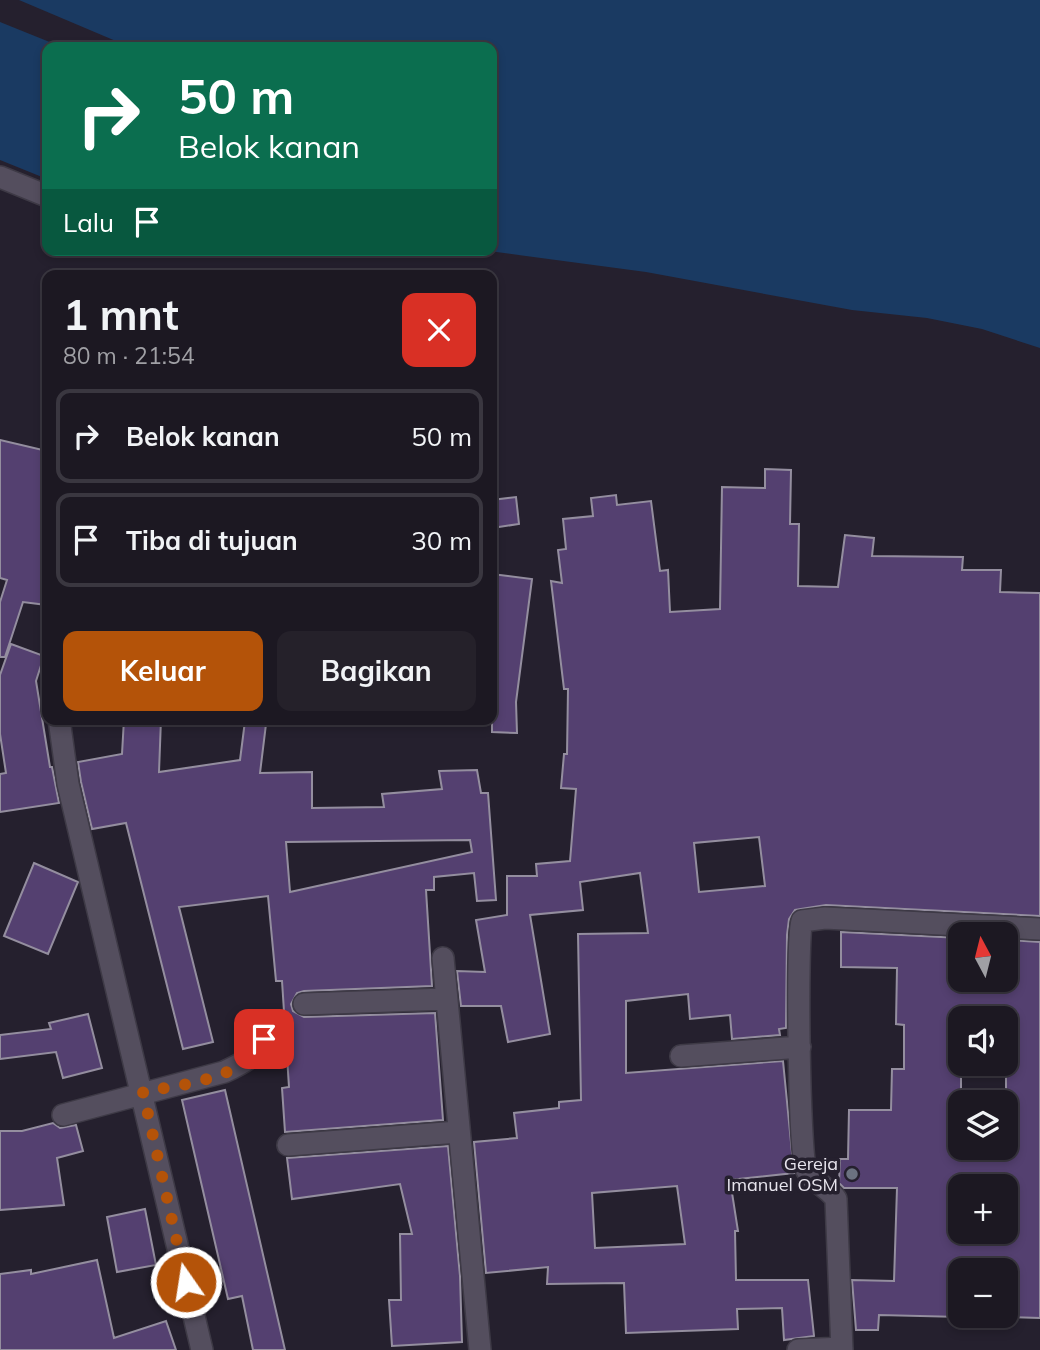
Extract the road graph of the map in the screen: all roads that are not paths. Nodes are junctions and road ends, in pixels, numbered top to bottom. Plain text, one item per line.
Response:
1 (0, 177) edge
2 (42, 194) edge
3 (60, 725) edge
4 (1040, 929) edge
5 (443, 958) dead end
6 (446, 999) junction
7 (304, 1004) dead end
8 (264, 1039) dead end
9 (800, 1047) junction
10 (681, 1056) dead end
11 (143, 1092) junction
12 (62, 1115) dead end
13 (458, 1132) junction
14 (288, 1145) dead end
15 (842, 1349) edge
16 (202, 1350) edge
17 (480, 1350) edge
18 (798, 1350) edge

1 - 2 street
3 - 11 street
4 - 9 street
5 - 6 street
6 - 7 street
6 - 13 street
8 - 11 street
9 - 10 street
9 - 15 street
11 - 12 street
11 - 16 street
13 - 14 street
13 - 17 street
15 - 18 street

